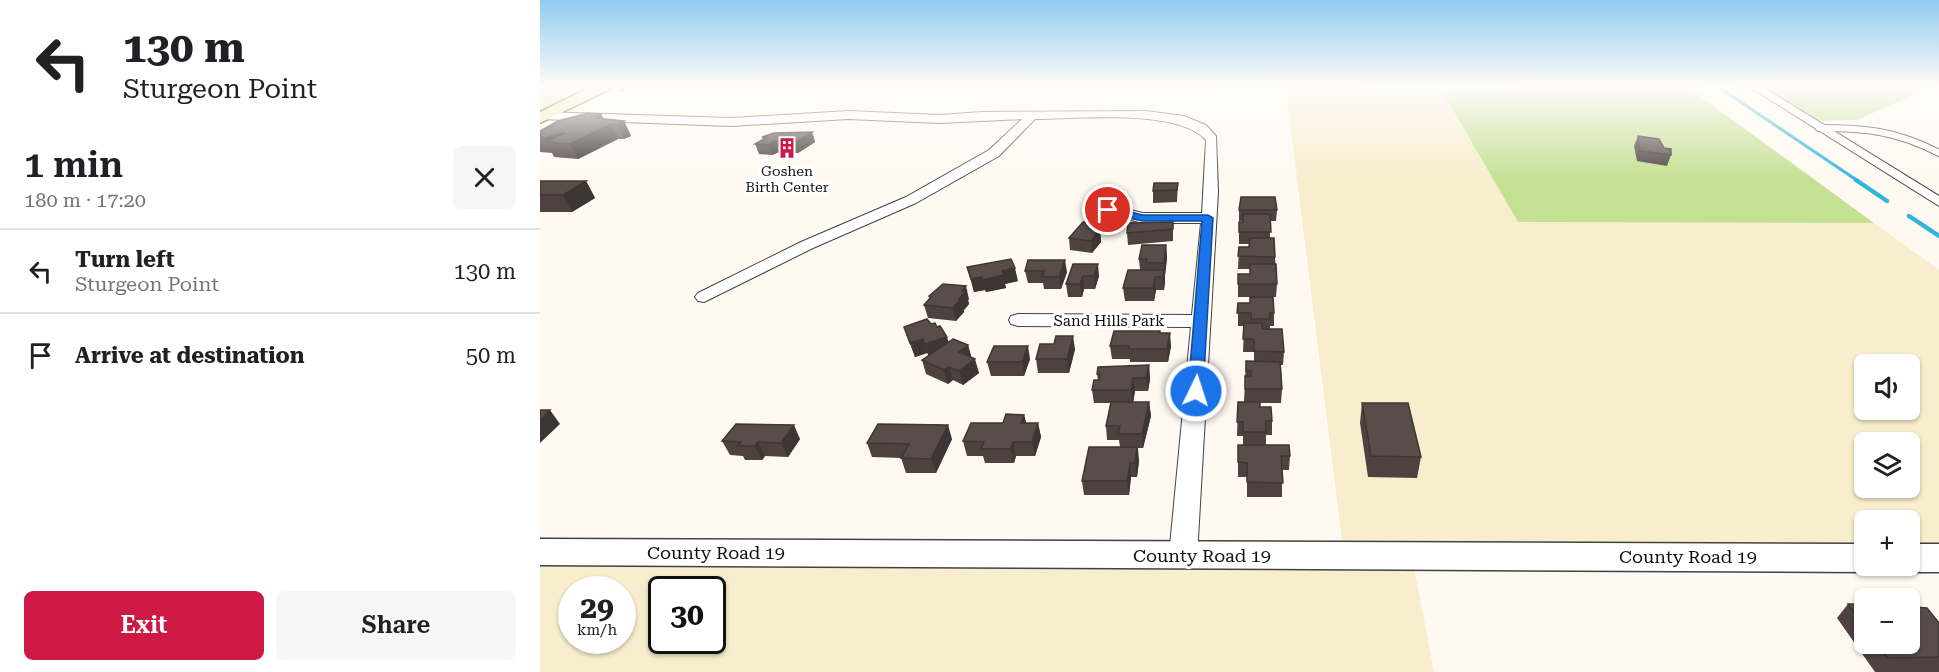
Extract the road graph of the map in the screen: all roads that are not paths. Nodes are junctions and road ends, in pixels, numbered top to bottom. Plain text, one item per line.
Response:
1 (556, 117) edge
2 (799, 117) edge
3 (896, 117) edge
4 (979, 117) edge
5 (1032, 117) edge
6 (1162, 117) edge
7 (1803, 117) edge
8 (1820, 128) junction
9 (1939, 153) edge
10 (1939, 202) edge
11 (1108, 210) dead end
12 (1208, 218) junction
13 (704, 297) dead end
14 (1018, 320) dead end
15 (1201, 321) junction
16 (540, 552) edge
17 (1183, 555) junction
18 (1854, 558) edge
19 (1920, 558) edge
20 (1939, 558) edge

1 - 2 street
3 - 4 street
5 - 13 street
6 - 12 street
7 - 8 street
8 - 9 lane
8 - 10 street
11 - 12 street
12 - 15 street
14 - 15 street, Sand Hills Park
15 - 17 street
16 - 17 street, County Road 19
17 - 18 street, County Road 19
19 - 20 street

